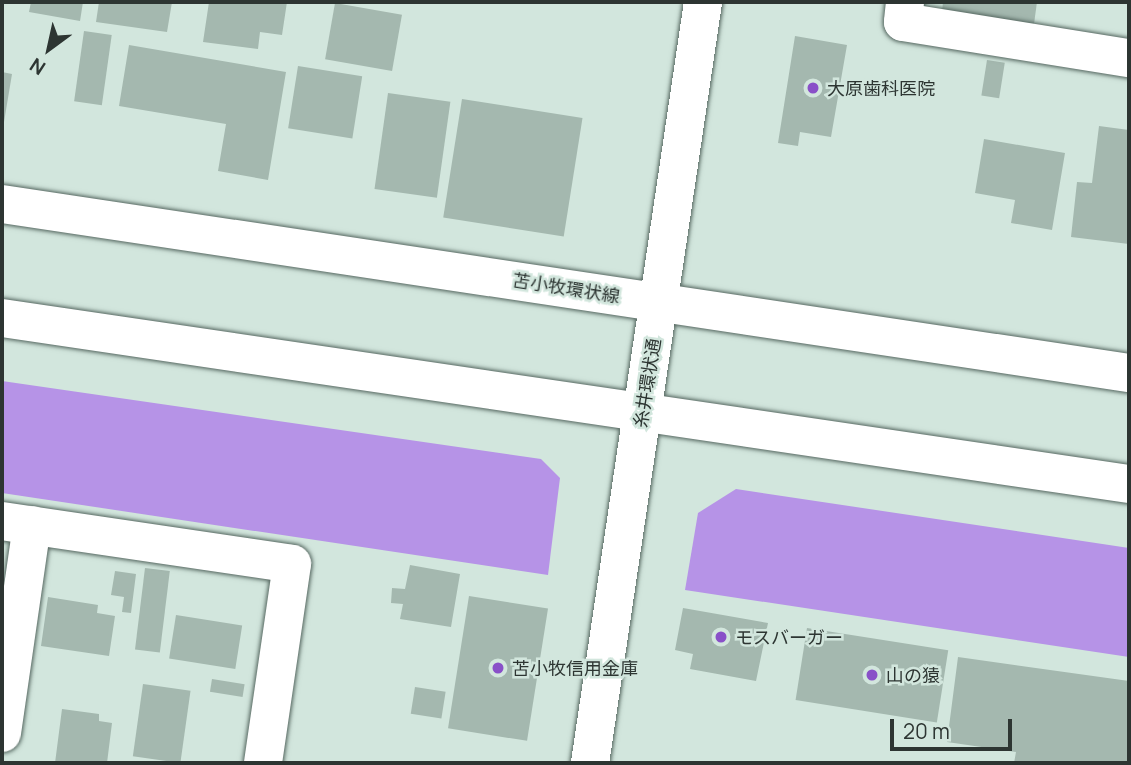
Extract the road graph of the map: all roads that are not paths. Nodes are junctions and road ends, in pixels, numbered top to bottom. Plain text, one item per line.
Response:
1 (703, 2) edge
2 (905, 2) edge
3 (1129, 58) edge
4 (2, 204) edge
5 (659, 302) junction
6 (2, 318) edge
7 (1129, 373) edge
8 (643, 412) junction
9 (1129, 484) edge
10 (17, 523) edge
11 (2, 733) edge
12 (263, 763) edge
13 (590, 763) edge

1 - 5 main road, 糸井環状通
2 - 3 main road
4 - 5 main road, 苫小牧環状線
5 - 7 main road, 苫小牧環状線
5 - 8 main road, 糸井環状通
6 - 8 main road
8 - 9 main road
8 - 13 main road, 糸井環状通
10 - 11 main road
10 - 12 main road

